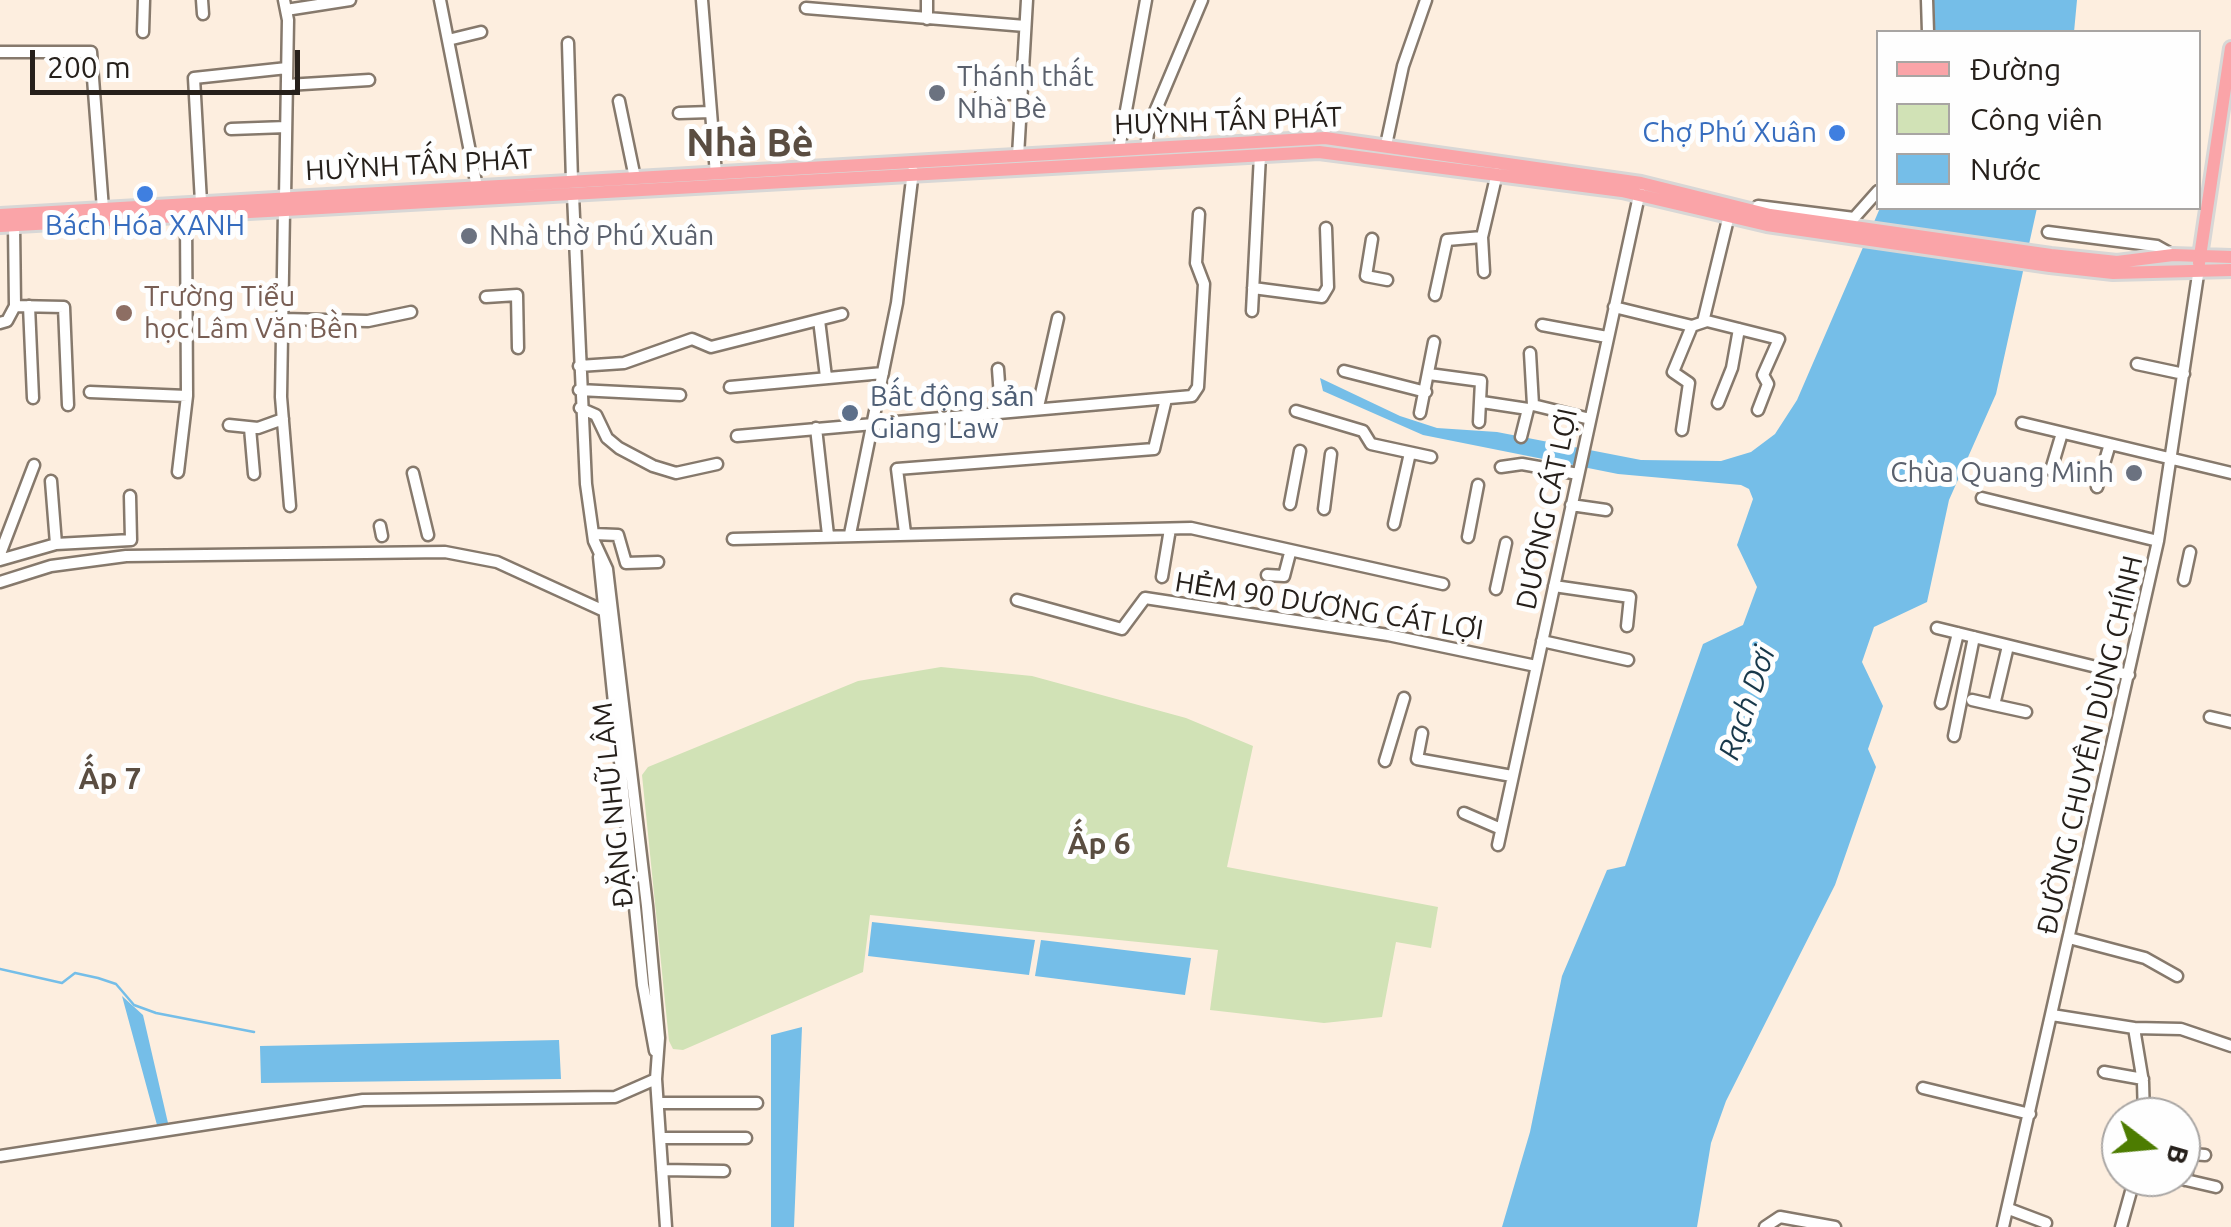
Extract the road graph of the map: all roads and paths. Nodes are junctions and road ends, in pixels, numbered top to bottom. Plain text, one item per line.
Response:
1 (144, 0) edge
2 (202, 0) edge
3 (350, 0) edge
4 (440, 0) edge
5 (702, 0) edge
6 (926, 0) edge
7 (1027, 0) edge
8 (1146, 0) edge
9 (1202, 0) edge
10 (1426, 0) edge
11 (1926, 0) edge
12 (285, 5) edge
13 (806, 8) dead end
14 (203, 14) dead end
15 (927, 19) junction
16 (1025, 26) junction
17 (1928, 30) edge
18 (143, 32) dead end
19 (481, 32) dead end
20 (448, 40) junction
21 (568, 43) dead end
22 (2231, 48) edge
23 (0, 52) edge
24 (287, 68) junction
25 (369, 80) dead end
26 (287, 85) junction
27 (981, 94) dead end
28 (1022, 94) junction
29 (619, 100) dead end
30 (711, 112) junction
31 (680, 113) dead end
32 (286, 127) junction
33 (231, 129) dead end
34 (1146, 148) junction
35 (1119, 149) junction
36 (1385, 152) junction
37 (1260, 155) junction
38 (1018, 156) junction
39 (913, 168) junction
40 (716, 174) junction
41 (1497, 174) junction
42 (634, 178) junction
43 (477, 187) junction
44 (573, 188) junction
45 (1640, 189) junction
46 (1876, 192) edge
47 (200, 202) junction
48 (285, 204) junction
49 (103, 209) junction
50 (1731, 211) junction
51 (129, 213) junction
52 (1198, 214) dead end
53 (0, 215) edge
54 (186, 216) junction
55 (7, 226) edge
56 (1326, 228) dead end
57 (2048, 232) dead end
58 (1482, 237) junction
59 (1372, 239) dead end
60 (2173, 255) junction
61 (2231, 258) edge
62 (2050, 260) junction
63 (2200, 262) junction
64 (2231, 270) edge
65 (1484, 272) dead end
66 (1387, 280) dead end
67 (1252, 288) junction
68 (1434, 295) dead end
69 (486, 297) dead end
70 (15, 306) junction
71 (29, 306) junction
72 (1614, 306) junction
73 (1252, 311) dead end
74 (411, 312) dead end
75 (842, 314) dead end
76 (1058, 318) dead end
77 (282, 319) junction
78 (818, 320) junction
79 (0, 323) edge
80 (1698, 324) junction
81 (1542, 325) dead end
82 (1739, 329) junction
83 (1607, 338) junction
84 (1434, 342) dead end
85 (518, 348) dead end
86 (1530, 353) dead end
87 (2137, 364) dead end
88 (579, 366) junction
89 (998, 368) dead end
90 (1344, 372) dead end
91 (883, 373) junction
92 (1429, 374) junction
93 (2184, 374) junction
94 (826, 377) junction
95 (730, 387) dead end
96 (580, 390) junction
97 (90, 392) dead end
98 (1426, 392) junction
99 (680, 395) dead end
100 (187, 396) junction
101 (33, 398) dead end
102 (1166, 399) junction
103 (1482, 402) junction
104 (1718, 403) dead end
105 (68, 404) dead end
106 (1038, 407) junction
107 (580, 408) junction
108 (1758, 410) dead end
109 (1001, 411) junction
110 (1296, 411) dead end
111 (1420, 413) dead end
112 (283, 419) junction
113 (1590, 419) junction
114 (1479, 422) dead end
115 (872, 423) junction
116 (2022, 423) dead end
117 (229, 425) dead end
118 (250, 428) junction
119 (816, 428) junction
120 (1682, 430) dead end
121 (2062, 433) junction
122 (737, 436) dead end
123 (1521, 437) dead end
124 (2110, 444) junction
125 (1300, 450) dead end
126 (1410, 452) junction
127 (1332, 454) dead end
128 (1432, 457) dead end
129 (2174, 460) junction
130 (34, 464) dead end
131 (716, 464) dead end
132 (1502, 467) dead end
133 (2051, 470) dead end
134 (178, 472) dead end
135 (1579, 472) junction
136 (2231, 473) edge
137 (254, 474) dead end
138 (413, 474) dead end
139 (50, 481) dead end
140 (1478, 485) dead end
141 (2098, 486) dead end
142 (130, 496) dead end
143 (1982, 498) dead end
144 (1290, 504) dead end
145 (1572, 504) junction
146 (290, 506) dead end
147 (1324, 509) dead end
148 (1606, 510) dead end
149 (1394, 524) dead end
150 (1170, 529) junction
151 (427, 530) dead end
152 (905, 533) junction
153 (593, 534) junction
154 (850, 534) junction
155 (828, 535) junction
156 (1468, 537) dead end
157 (732, 539) dead end
158 (2158, 542) junction
159 (56, 544) junction
160 (1506, 544) dead end
161 (2190, 552) dead end
162 (1290, 553) junction
163 (600, 556) junction
164 (0, 557) edge
165 (658, 562) dead end
166 (1267, 574) dead end
167 (1162, 577) dead end
168 (2184, 580) dead end
169 (0, 582) edge
170 (1442, 584) dead end
171 (1554, 586) junction
172 (1496, 590) dead end
173 (1016, 600) dead end
174 (602, 610) junction
175 (1627, 626) dead end
176 (1937, 628) dead end
177 (1958, 633) junction
178 (1974, 637) junction
179 (1542, 641) junction
180 (2008, 646) junction
181 (1628, 660) dead end
182 (1536, 666) junction
183 (2129, 675) junction
184 (1404, 698) dead end
185 (1972, 700) dead end
186 (1941, 703) dead end
187 (1994, 705) junction
188 (2026, 712) dead end
189 (2210, 717) dead end
190 (2231, 722) edge
191 (1422, 733) dead end
192 (1954, 736) dead end
193 (1385, 761) dead end
194 (1512, 776) junction
195 (1464, 813) dead end
196 (1501, 829) junction
197 (1498, 845) dead end
198 (2069, 938) junction
199 (2177, 976) dead end
200 (2052, 1015) junction
201 (2134, 1028) junction
202 (2231, 1046) edge
203 (655, 1052) junction
204 (2104, 1072) dead end
205 (656, 1078) junction
206 (2143, 1079) junction
207 (1924, 1088) dead end
208 (2143, 1097) edge
209 (658, 1102) junction
210 (757, 1103) dead end
211 (2030, 1114) junction
212 (660, 1138) junction
213 (746, 1138) dead end
214 (2201, 1154) edge
215 (2205, 1154) dead end
216 (0, 1156) edge
217 (662, 1170) junction
218 (724, 1171) dead end
219 (2201, 1183) edge
220 (2216, 1187) dead end
221 (2129, 1197) edge
222 (2009, 1208) junction
223 (2046, 1222) dead end
224 (666, 1227) edge
225 (1765, 1227) edge
226 (1835, 1227) edge
227 (2003, 1227) edge
228 (2121, 1227) edge

1 - 18 street
2 - 14 street
3 - 12 street
4 - 20 street
5 - 30 street
6 - 15 street
7 - 16 street
8 - 35 street
9 - 34 street
10 - 36 street
11 - 17 street
12 - 24 street
13 - 15 street
15 - 16 street
16 - 28 street
19 - 20 street
20 - 43 street
21 - 44 street, ĐẶNG NHỮ LÂM
22 - 63 main road
23 - 49 street
24 - 26 street
24 - 47 street
25 - 26 street
26 - 32 street
27 - 28 street
28 - 38 street
29 - 42 street
30 - 31 street
30 - 40 street
32 - 33 street
32 - 48 street
34 - 35 main road, HUỲNH TẤN PHÁT
34 - 36 main road, HUỲNH TẤN PHÁT
35 - 38 main road, HUỲNH TẤN PHÁT
36 - 37 main road, HUỲNH TẤN PHÁT
36 - 41 main road, HUỲNH TẤN PHÁT
36 - 45 main road, HUỲNH TẤN PHÁT
37 - 39 main road, HUỲNH TẤN PHÁT
37 - 67 street
38 - 39 main road, HUỲNH TẤN PHÁT
39 - 40 main road, HUỲNH TẤN PHÁT
39 - 44 main road, HUỲNH TẤN PHÁT
39 - 91 street
40 - 42 main road, HUỲNH TẤN PHÁT
41 - 45 main road, HUỲNH TẤN PHÁT
41 - 58 street
42 - 44 main road, HUỲNH TẤN PHÁT
43 - 44 main road, HUỲNH TẤN PHÁT
43 - 48 main road, HUỲNH TẤN PHÁT
44 - 48 main road, HUỲNH TẤN PHÁT
44 - 88 street, ĐẶNG NHỮ LÂM
45 - 50 main road, HUỲNH TẤN PHÁT
45 - 72 street, DƯƠNG CÁT LỢI
46 - 50 street
47 - 48 main road, HUỲNH TẤN PHÁT
47 - 51 main road, HUỲNH TẤN PHÁT
48 - 54 main road, HUỲNH TẤN PHÁT
48 - 77 street
49 - 51 main road, HUỲNH TẤN PHÁT
49 - 53 main road, HUỲNH TẤN PHÁT
50 - 62 main road, HUỲNH TẤN PHÁT
50 - 80 street
51 - 54 main road, HUỲNH TẤN PHÁT
51 - 55 main road, HUỲNH TẤN PHÁT
52 - 102 street
54 - 100 street
55 - 70 street
56 - 67 street
57 - 60 street
58 - 65 street
58 - 68 street
59 - 66 street
60 - 62 main road
60 - 63 main road
61 - 63 main road
62 - 63 main road
63 - 64 main road
63 - 93 street, ĐƯỜNG CHUYÊN DÙNG CHÍNH
67 - 73 street
69 - 85 street
70 - 71 street
70 - 79 street
71 - 101 street
71 - 105 street
72 - 80 street
72 - 83 street, DƯƠNG CÁT LỢI
74 - 77 street
75 - 78 street
76 - 106 street
77 - 112 street
78 - 88 street
78 - 94 street
80 - 82 street
80 - 120 street
81 - 83 street
82 - 104 street
82 - 108 street
83 - 113 street, DƯƠNG CÁT LỢI
84 - 92 street
86 - 113 street
87 - 93 street
88 - 96 street, ĐẶNG NHỮ LÂM
89 - 109 street
90 - 98 street
91 - 94 street
91 - 115 street
92 - 98 street
92 - 103 street
93 - 129 street, ĐƯỜNG CHUYÊN DÙNG CHÍNH
94 - 95 street
96 - 99 street
96 - 107 street, ĐẶNG NHỮ LÂM
97 - 100 street
98 - 111 street
100 - 134 street
102 - 106 street
102 - 152 street
103 - 114 street
103 - 123 street
106 - 109 street
107 - 131 street
107 - 153 street, ĐẶNG NHỮ LÂM
109 - 115 street
110 - 126 street
112 - 118 street
112 - 146 street
113 - 135 street, DƯƠNG CÁT LỢI
115 - 119 street
115 - 154 street
116 - 121 street
117 - 118 street
118 - 137 street
119 - 122 street
119 - 155 street
121 - 124 street
121 - 133 street
124 - 129 street
124 - 141 street
125 - 144 street
126 - 128 street
126 - 149 street
127 - 147 street
129 - 136 street
129 - 158 street, ĐƯỜNG CHUYÊN DÙNG CHÍNH
130 - 164 street
132 - 135 street
135 - 145 street, DƯƠNG CÁT LỢI
138 - 151 street
139 - 159 street
140 - 156 street
142 - 159 street
143 - 158 street
145 - 148 street
145 - 171 street, DƯƠNG CÁT LỢI
150 - 152 street
150 - 162 street
150 - 167 street
152 - 154 street
153 - 163 street, ĐẶNG NHỮ LÂM
153 - 165 street
154 - 155 street
155 - 157 street
158 - 183 street, ĐƯỜNG CHUYÊN DÙNG CHÍNH
159 - 164 street
160 - 172 street
161 - 168 street
162 - 166 street
162 - 170 street
163 - 174 street, ĐẶNG NHỮ LÂM
163 - 203 street, ĐẶNG NHỮ LÂM
169 - 174 street
171 - 175 street
171 - 179 street, DƯƠNG CÁT LỢI
173 - 182 street, HẺM 90 DƯƠNG CÁT LỢI
174 - 203 street, ĐẶNG NHỮ LÂM
176 - 177 street
177 - 178 street
177 - 186 street
178 - 180 street
178 - 192 street
179 - 181 street
179 - 182 street, DƯƠNG CÁT LỢI
180 - 183 street
180 - 187 street
182 - 194 street, DƯƠNG CÁT LỢI
183 - 198 street, ĐƯỜNG CHUYÊN DÙNG CHÍNH
184 - 193 street
185 - 187 street
187 - 188 street
189 - 190 street
191 - 194 street
194 - 196 street, DƯƠNG CÁT LỢI
195 - 196 street
196 - 197 street, DƯƠNG CÁT LỢI
198 - 199 street
198 - 200 street, ĐƯỜNG CHUYÊN DÙNG CHÍNH
200 - 201 street
200 - 211 street, ĐƯỜNG CHUYÊN DÙNG CHÍNH
201 - 202 street
201 - 206 street
203 - 205 street, ĐẶNG NHỮ LÂM
204 - 206 street
205 - 209 street, ĐẶNG NHỮ LÂM
205 - 216 street
206 - 208 street
207 - 211 street
209 - 210 street
209 - 212 street, ĐẶNG NHỮ LÂM
211 - 222 street, ĐƯỜNG CHUYÊN DÙNG CHÍNH
212 - 213 street
212 - 217 street, ĐẶNG NHỮ LÂM
214 - 215 street
217 - 218 street
217 - 224 street, ĐẶNG NHỮ LÂM
219 - 220 street
221 - 228 street
222 - 223 street
222 - 227 street, ĐƯỜNG CHUYÊN DÙNG CHÍNH
225 - 226 street

